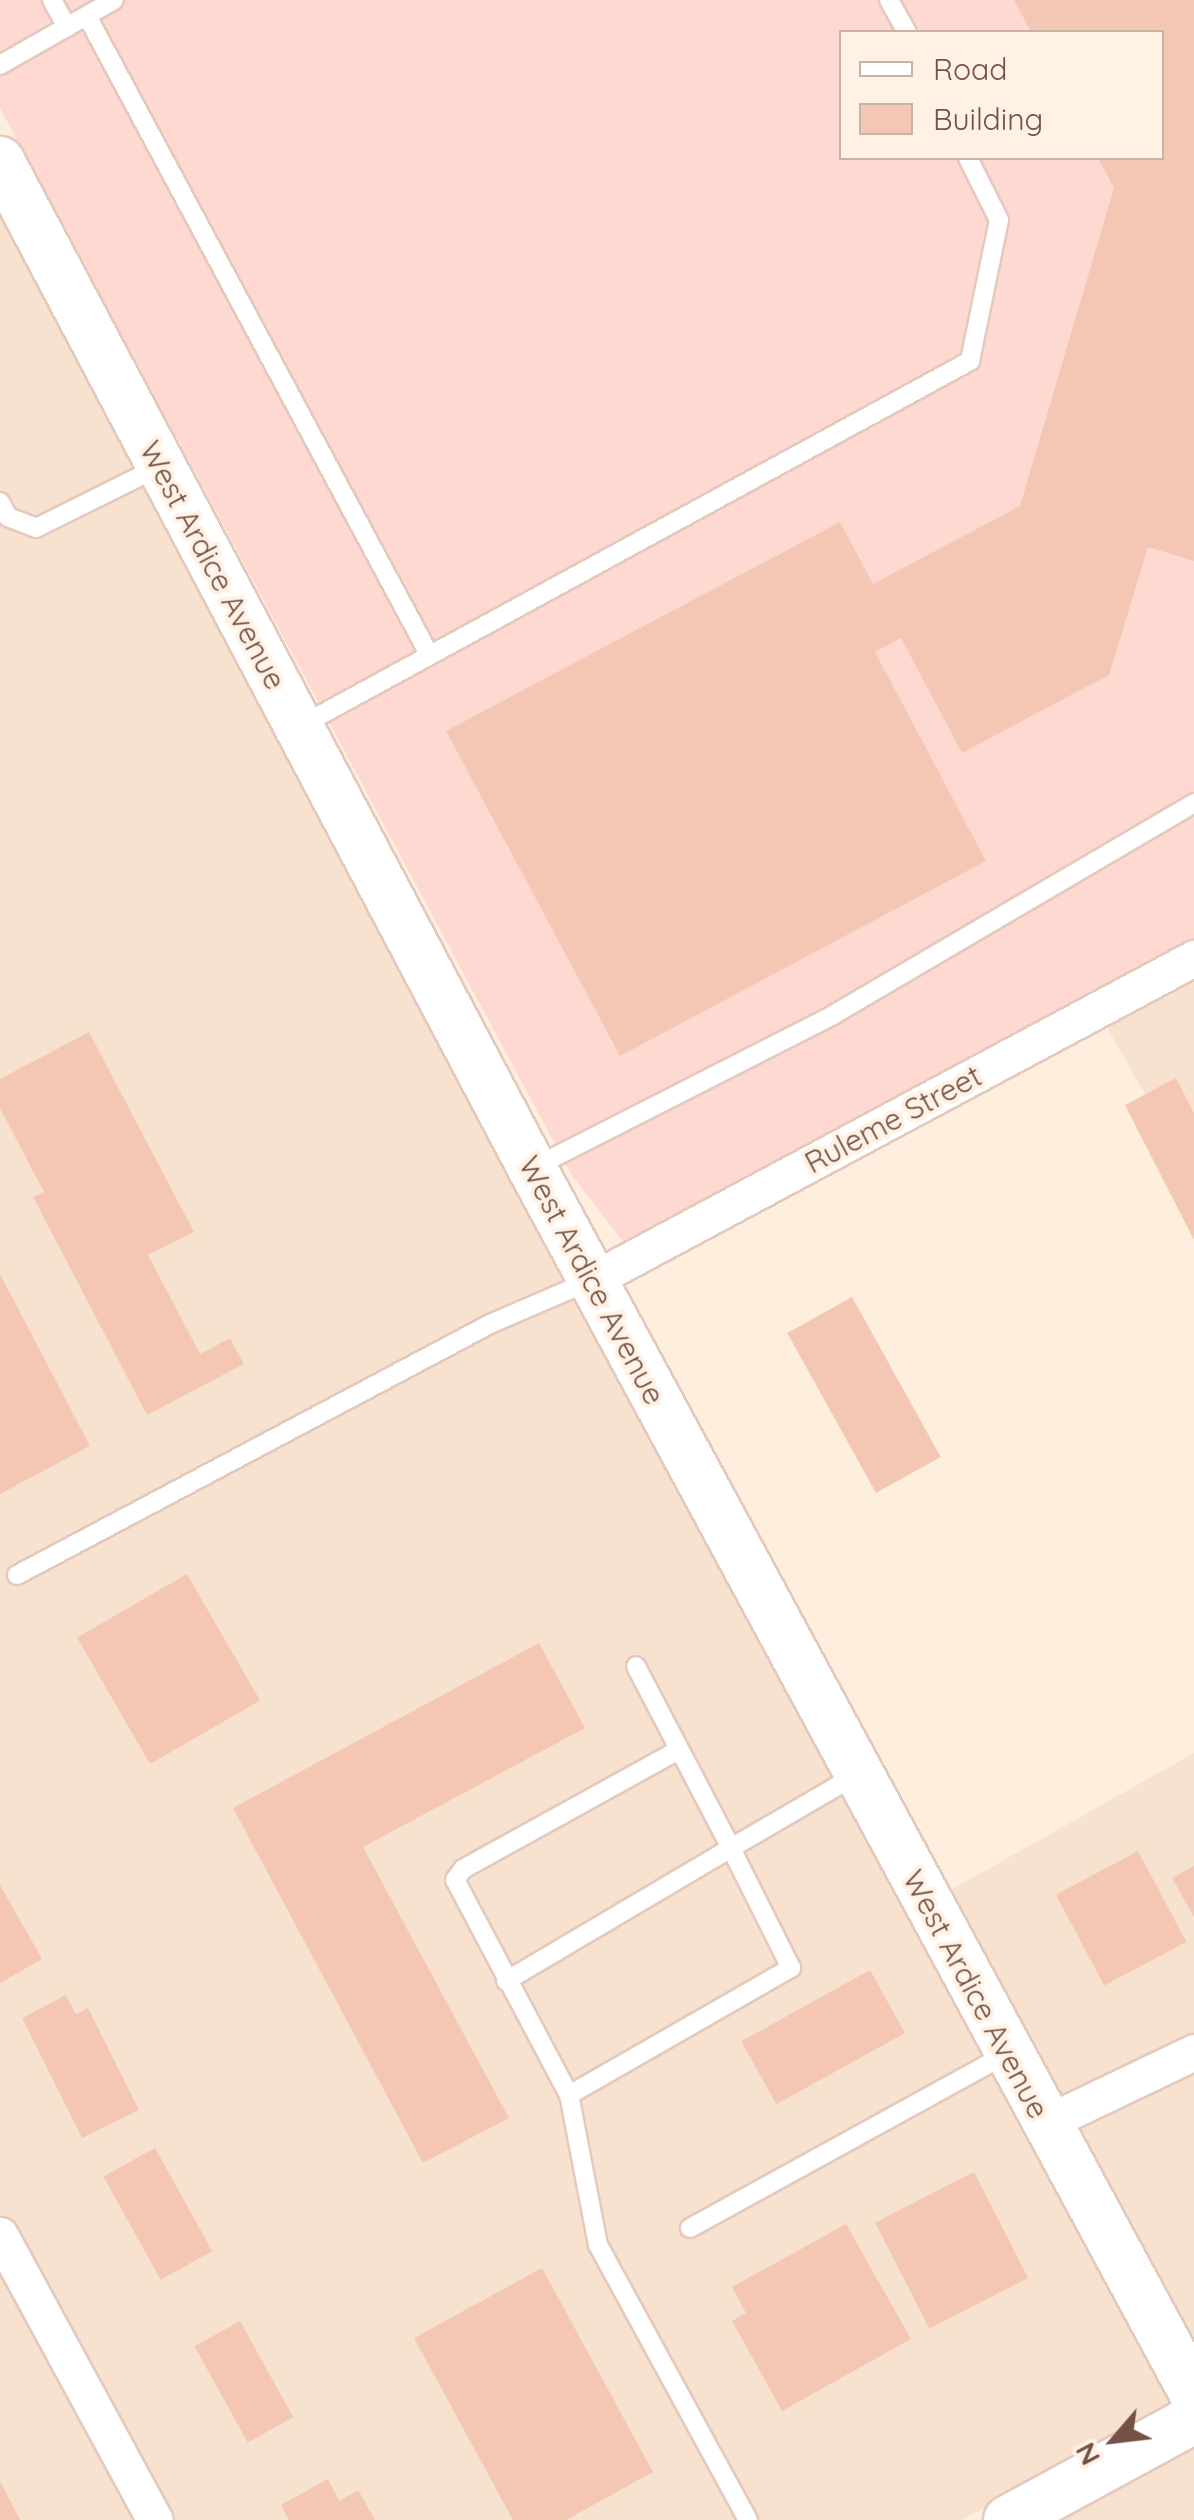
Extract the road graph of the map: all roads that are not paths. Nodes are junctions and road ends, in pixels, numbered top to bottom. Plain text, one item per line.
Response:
1 (52, 0) edge
2 (114, 0) edge
3 (889, 0) edge
4 (86, 16) junction
5 (67, 27) junction
6 (906, 30) edge
7 (0, 64) edge
8 (969, 160) edge
9 (0, 162) edge
10 (162, 465) junction
11 (0, 502) edge
12 (429, 654) junction
13 (298, 728) junction
14 (1194, 804) edge
15 (1194, 958) edge
16 (532, 1168) junction
17 (592, 1280) junction
18 (18, 1575) dead end
19 (636, 1666) dead end
20 (679, 1750) junction
21 (858, 1774) junction
22 (731, 1848) junction
23 (506, 1981) junction
24 (1194, 2052) edge
25 (1008, 2053) junction
26 (569, 2095) junction
27 (1046, 2123) junction
28 (690, 2228) dead end
29 (0, 2235) edge
30 (1194, 2394) edge
31 (1194, 2419) edge
32 (154, 2520) edge
33 (748, 2520) edge
34 (1008, 2520) edge

1 - 5 lane
2 - 4 lane
3 - 6 lane
4 - 5 lane
4 - 12 lane
5 - 7 lane
8 - 12 lane
9 - 10 street, West Ardice Avenue
10 - 11 lane
10 - 13 street, West Ardice Avenue
12 - 13 lane
13 - 16 street, West Ardice Avenue
14 - 16 lane
15 - 17 street, Ruleme Street
16 - 17 street, West Ardice Avenue
17 - 18 lane
17 - 21 street, West Ardice Avenue
19 - 20 lane
20 - 22 lane
20 - 23 lane
21 - 22 lane
21 - 25 street, West Ardice Avenue
22 - 23 lane
22 - 26 lane
23 - 26 lane
24 - 27 street
25 - 27 street, West Ardice Avenue
25 - 28 lane
26 - 33 lane
27 - 30 street, West Ardice Avenue
29 - 32 street
31 - 34 street

